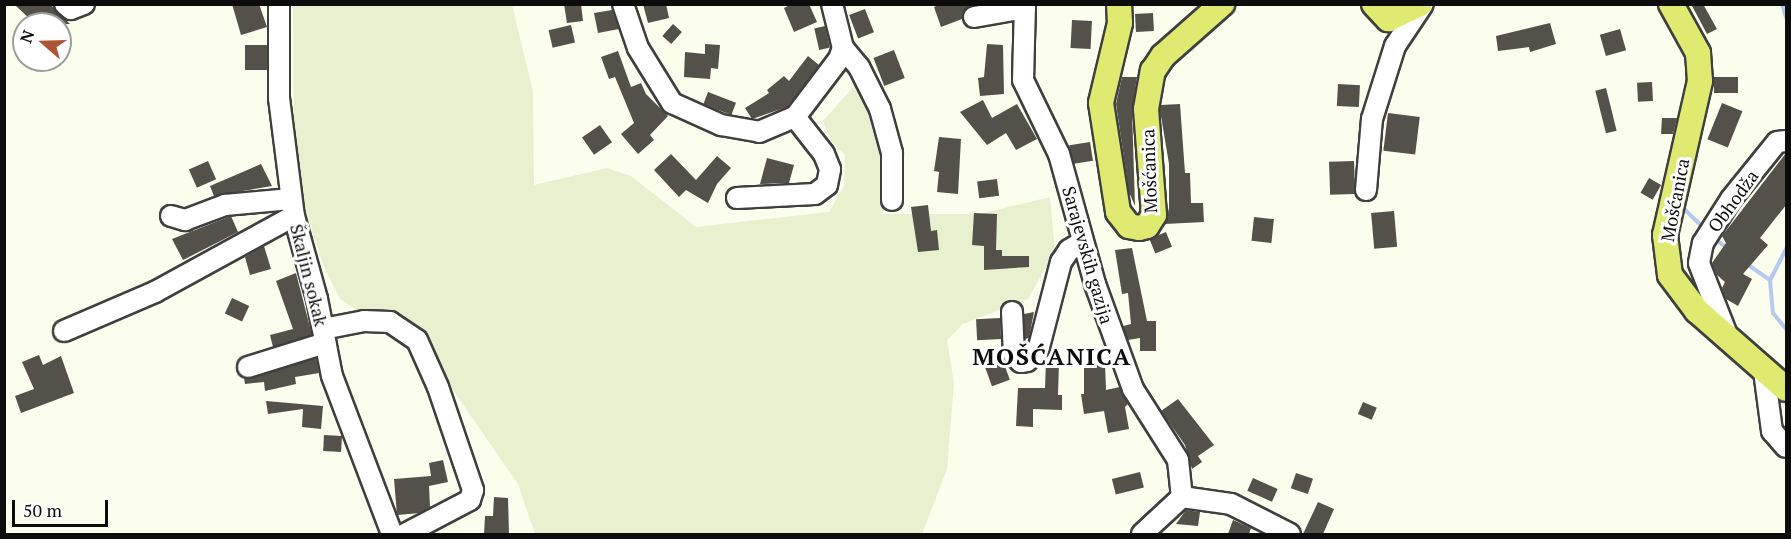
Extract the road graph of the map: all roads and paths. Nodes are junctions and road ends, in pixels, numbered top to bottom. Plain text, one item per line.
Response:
1 (65, 4) edge
2 (84, 4) edge
3 (279, 4) edge
4 (623, 4) edge
5 (832, 4) edge
6 (1119, 4) edge
7 (1221, 4) edge
8 (1374, 4) edge
9 (1421, 4) edge
10 (1671, 4) edge
11 (1025, 6) edge
12 (974, 17) dead end
13 (843, 48) junction
14 (795, 117) junction
15 (1786, 141) edge
16 (1366, 190) dead end
17 (737, 198) dead end
18 (892, 200) dead end
19 (293, 207) junction
20 (171, 216) dead end
21 (1083, 242) junction
22 (1012, 312) dead end
23 (64, 331) dead end
24 (324, 336) junction
25 (1730, 340) junction
26 (248, 367) dead end
27 (1764, 371) junction
28 (1786, 389) edge
29 (1786, 447) edge
30 (1182, 497) junction
31 (392, 534) edge
32 (405, 534) edge
33 (1142, 534) edge
34 (1290, 534) edge

1 - 2 street
3 - 19 street, Škaljin sokak
4 - 14 street
5 - 13 street
6 - 7 main road, Mošćanica
8 - 9 main road
9 - 16 street
10 - 25 main road, Mošćanica
11 - 12 street
11 - 21 street, Sarajevskih gazija
13 - 14 street
13 - 18 street
14 - 17 street
15 - 25 street, Obhodža
19 - 20 street
19 - 23 street
19 - 24 street, Škaljin sokak
21 - 22 street
21 - 30 street, Sarajevskih gazija
24 - 26 street
24 - 31 street, Škaljin sokak
24 - 32 street
25 - 27 main road, Mošćanica
27 - 28 main road, Mošćanica
27 - 29 street
30 - 33 street
30 - 34 street

